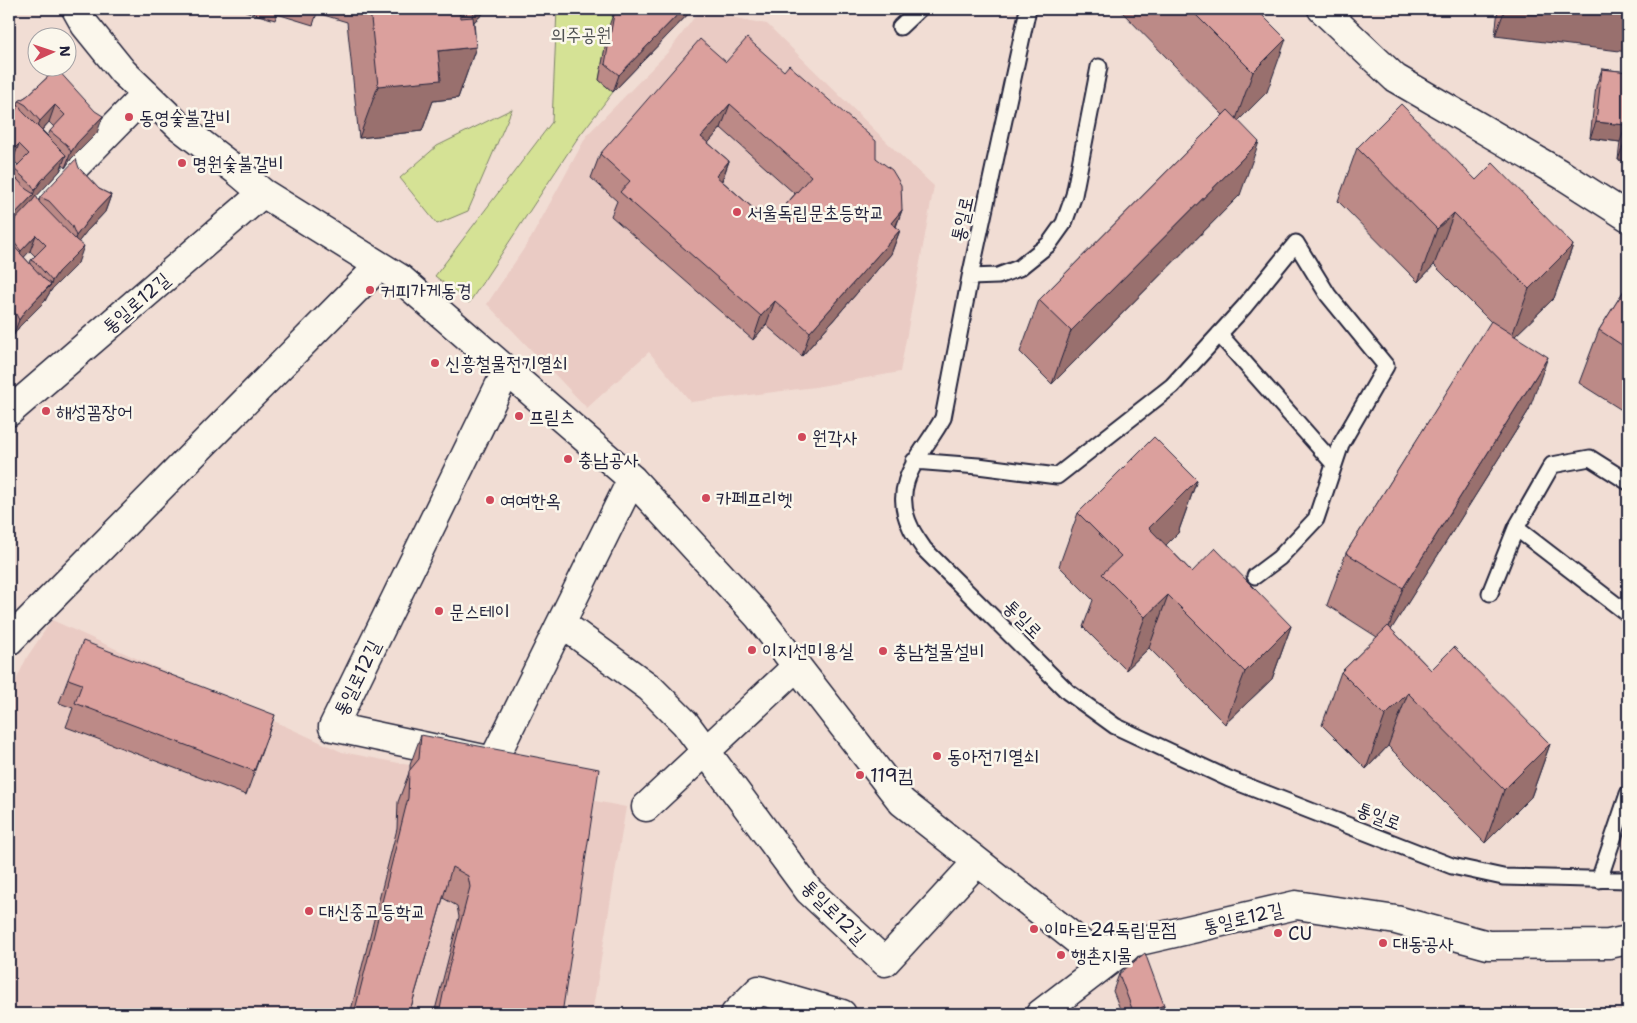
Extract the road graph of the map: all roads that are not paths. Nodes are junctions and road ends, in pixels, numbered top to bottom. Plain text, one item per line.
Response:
1 (76, 9) edge
2 (919, 9) edge
3 (1028, 9) edge
4 (1322, 9) edge
5 (900, 27) dead end
6 (1099, 66) dead end
7 (146, 94) junction
8 (264, 193) junction
9 (1628, 217) edge
10 (9, 234) edge
11 (379, 266) junction
12 (970, 277) junction
13 (1219, 334) junction
14 (507, 370) junction
15 (9, 412) edge
16 (914, 461) junction
17 (1334, 464) junction
18 (632, 479) junction
19 (1628, 482) edge
20 (1516, 528) junction
21 (1255, 576) dead end
22 (1490, 593) dead end
23 (1628, 614) edge
24 (561, 623) junction
25 (9, 642) edge
26 (797, 666) junction
27 (705, 751) junction
28 (1628, 794) edge
29 (646, 807) dead end
30 (977, 862) junction
31 (1599, 880) junction
32 (1628, 880) edge
33 (1628, 940) edge
34 (1134, 942) junction
35 (1054, 1010) edge
36 (735, 1014) edge
37 (842, 1014) edge

1 - 7 street, 통일로12길
2 - 5 lane
3 - 12 lane, 통일로
4 - 9 street
6 - 12 lane
7 - 8 street, 통일로12길
7 - 10 street
8 - 11 street, 통일로12길
8 - 15 street, 통일로12길
11 - 14 street, 통일로12길
11 - 25 street
12 - 16 lane, 통일로
13 - 16 lane
13 - 17 lane
13 - 17 lane
14 - 18 street, 통일로12길
14 - 24 street, 통일로12길
16 - 31 lane, 통일로
17 - 21 lane
18 - 24 street, 통일로12길
18 - 26 street, 통일로12길
19 - 20 lane
20 - 22 lane
20 - 23 lane
24 - 27 street, 통일로12길
26 - 27 street
26 - 30 street, 통일로12길
27 - 29 street
27 - 30 street, 통일로12길
28 - 31 lane
30 - 34 street, 통일로12길
31 - 32 lane, 통일로
33 - 34 street, 통일로12길
34 - 35 street
36 - 37 street

